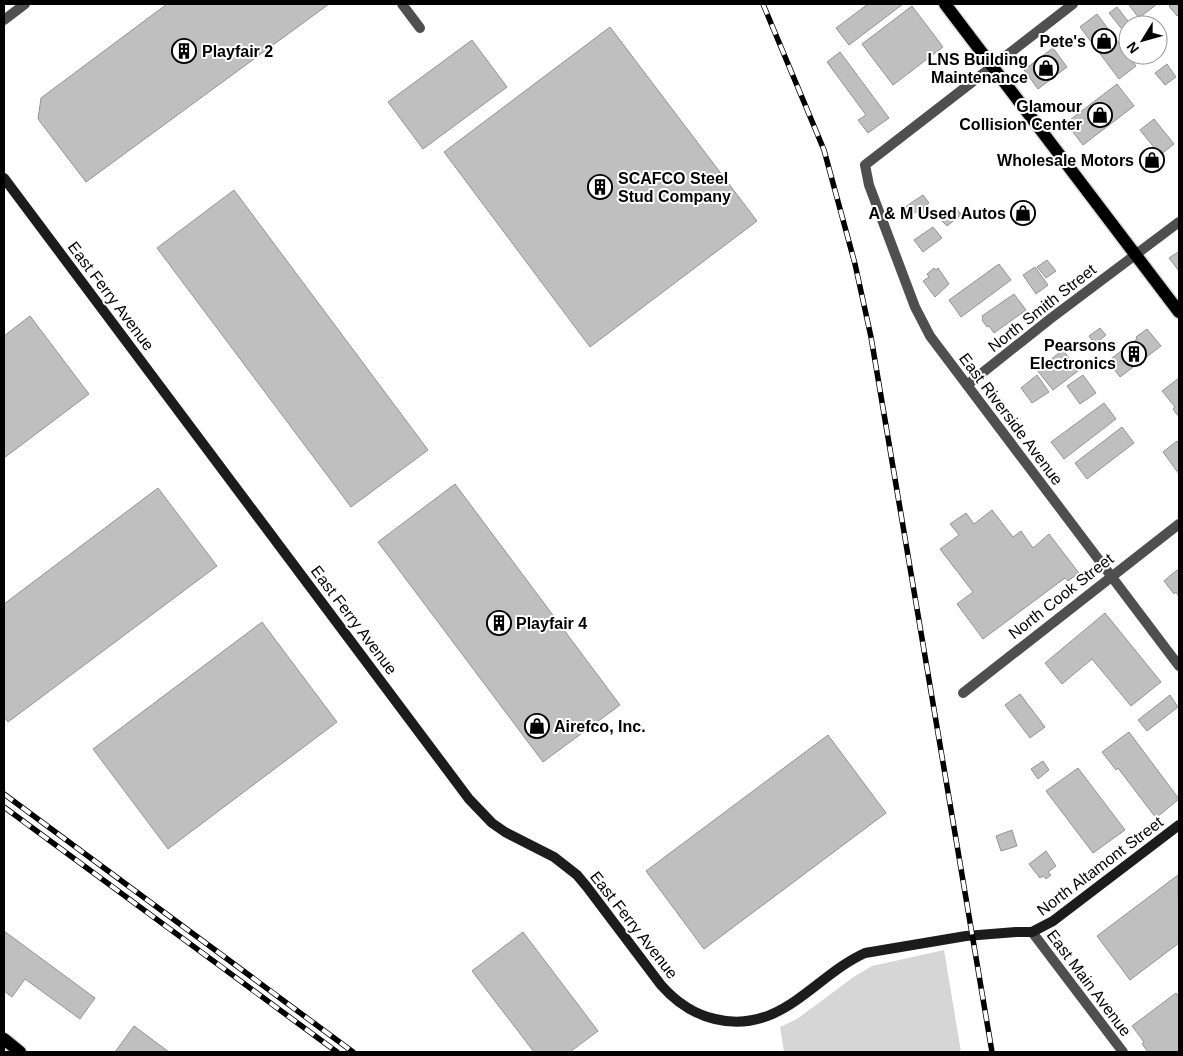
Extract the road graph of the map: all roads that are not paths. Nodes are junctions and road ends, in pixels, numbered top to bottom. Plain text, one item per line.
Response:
1 (25, 4) edge
2 (402, 4) edge
3 (946, 4) edge
4 (1074, 4) edge
5 (4, 20) edge
6 (420, 28) dead end
7 (993, 66) junction
8 (4, 178) edge
9 (1179, 222) edge
10 (1136, 255) junction
11 (1179, 312) edge
12 (967, 386) junction
13 (1179, 524) edge
14 (1111, 576) junction
15 (1179, 666) edge
16 (963, 693) dead end
17 (1179, 825) edge
18 (1032, 932) junction
19 (730, 1022) joint
20 (4, 1039) edge
21 (20, 1052) edge
22 (1123, 1052) edge

1 - 5 street
2 - 6 street
3 - 7 main road
4 - 7 street
7 - 10 main road
7 - 12 street, East Riverside Avenue
8 - 19 street, East Ferry Avenue
9 - 10 street, North Smith Street
10 - 11 main road
10 - 12 street, North Smith Street
12 - 14 street, East Riverside Avenue
13 - 14 street, North Cook Street
14 - 15 street, East Riverside Avenue
14 - 16 street, North Cook Street
17 - 18 street, North Altamont Street
18 - 19 street, North Altamont Street
18 - 22 street, East Main Avenue
20 - 21 main road

